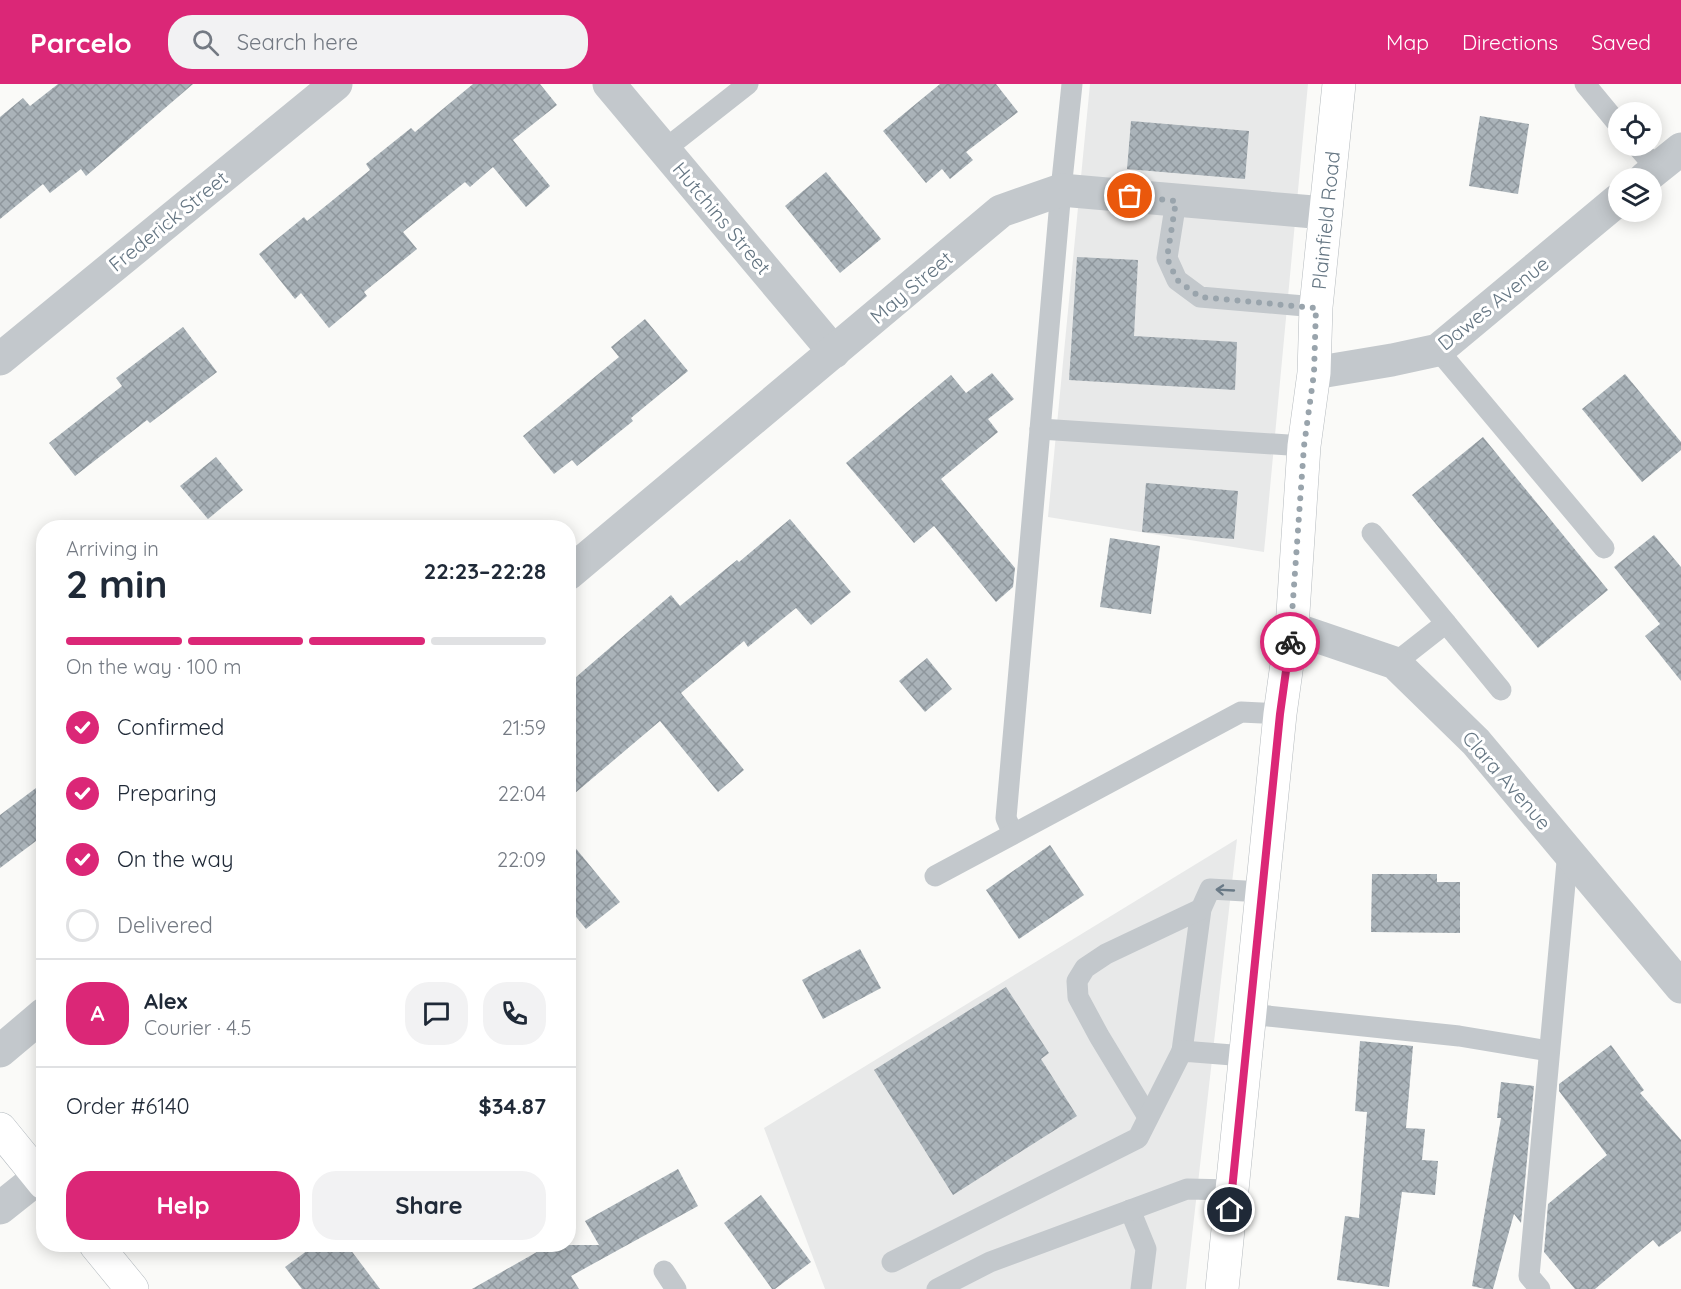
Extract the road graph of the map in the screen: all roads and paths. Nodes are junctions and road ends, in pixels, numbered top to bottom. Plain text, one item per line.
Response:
1 (336, 84) edge
2 (609, 84) edge
3 (748, 84) edge
4 (1072, 84) edge
5 (1339, 84) edge
6 (1585, 84) edge
7 (1608, 112) edge
8 (664, 150) junction
9 (1061, 190) junction
10 (1176, 201) junction
11 (1608, 208) edge
12 (1325, 213) junction
13 (1316, 308) junction
14 (1438, 350) junction
15 (834, 352) junction
16 (0, 359) edge
17 (1314, 373) junction
18 (1040, 429) junction
19 (1304, 446) junction
20 (1372, 533) dead end
21 (1604, 548) dead end
22 (576, 567) edge
23 (1446, 623) junction
24 (1292, 628) junction
25 (1395, 663) junction
26 (1502, 690) dead end
27 (1280, 714) junction
28 (1013, 834) junction
29 (1568, 851) junction
30 (935, 876) dead end
31 (1262, 892) junction
32 (1201, 909) junction
33 (1681, 987) edge
34 (1249, 1014) junction
35 (36, 1021) edge
36 (0, 1051) edge
37 (1182, 1051) junction
38 (1549, 1051) junction
39 (1245, 1056) junction
40 (1148, 1117) junction
41 (0, 1129) edge
42 (36, 1174) edge
43 (36, 1183) edge
44 (1232, 1190) junction
45 (0, 1208) edge
46 (1130, 1210) junction
47 (102, 1252) edge
48 (892, 1262) dead end
49 (664, 1271) dead end
50 (1532, 1285) edge
51 (132, 1289) edge
52 (676, 1289) edge
53 (937, 1289) edge
54 (1141, 1289) edge
55 (1222, 1289) edge

1 - 16 street, Frederick Street
2 - 8 street, Hutchins Street
3 - 8 lane
4 - 9 lane
5 - 12 main road, Plainfield Road
6 - 7 lane
8 - 15 street, Hutchins Street
9 - 10 street, May Street
9 - 15 street, May Street
9 - 18 lane
10 - 12 street, May Street
10 - 13 lane
11 - 14 street, Dawes Avenue
12 - 13 main road, Plainfield Road
13 - 17 main road, Plainfield Road
14 - 17 street, Dawes Avenue
14 - 21 lane
15 - 22 street, May Street
17 - 19 main road, Plainfield Road
18 - 19 lane
18 - 28 lane
19 - 24 main road, Plainfield Road
20 - 23 lane
23 - 25 lane
23 - 26 lane
24 - 25 street, Clara Avenue
24 - 27 main road, Plainfield Road
25 - 29 street, Clara Avenue
27 - 28 lane
27 - 31 main road, Plainfield Road
28 - 30 lane
29 - 33 street, Clara Avenue
29 - 38 lane
31 -> 32 lane
31 - 34 main road, Plainfield Road
32 - 37 lane
32 - 40 lane
34 - 38 lane
34 - 39 main road, Plainfield Road
35 - 36 street
37 - 39 lane
37 - 40 lane
38 - 50 lane
39 - 44 main road, Plainfield Road
40 - 48 lane
41 - 42 main road
43 - 45 street
44 - 46 lane
44 - 55 main road, Plainfield Road
46 - 53 lane
46 - 54 lane
47 - 51 main road
49 - 52 lane

